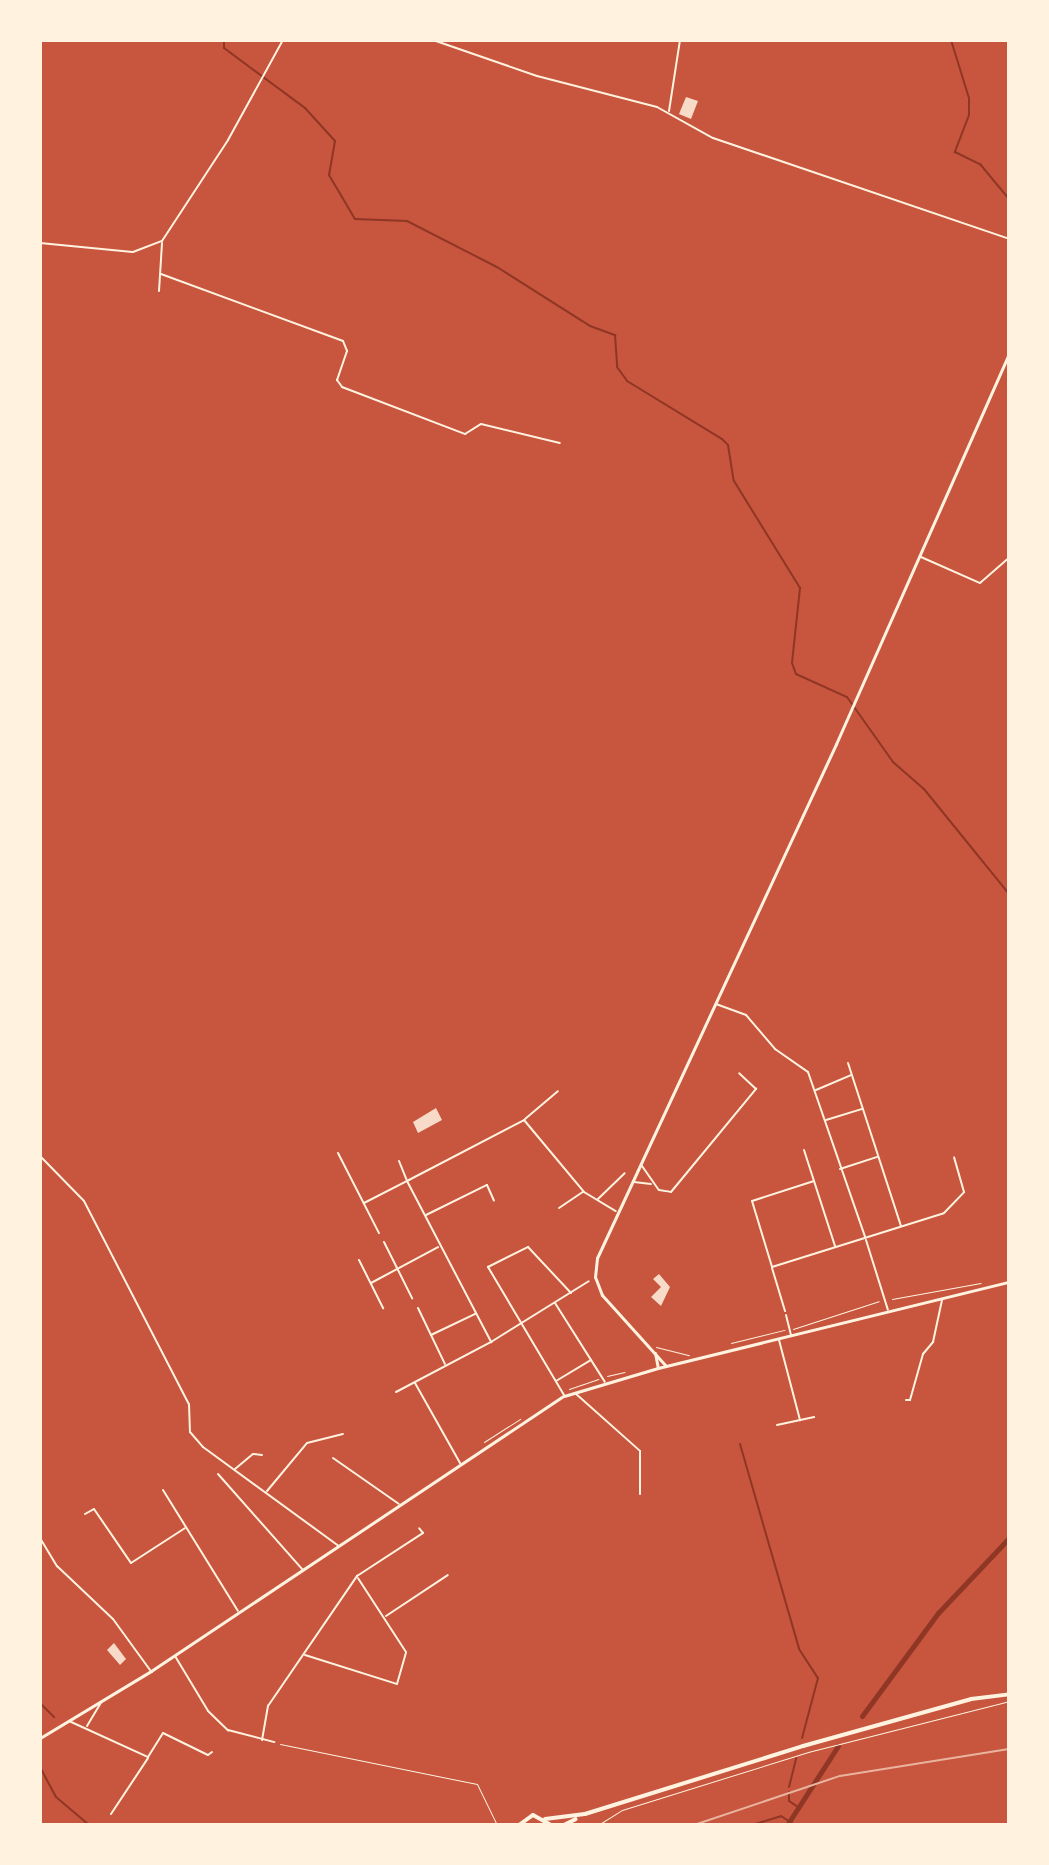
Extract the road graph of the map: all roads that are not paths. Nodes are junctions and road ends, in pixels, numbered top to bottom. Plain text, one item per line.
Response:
1 (283, 40) edge
2 (433, 40) edge
3 (680, 40) edge
4 (669, 113) junction
5 (1009, 239) edge
6 (162, 241) junction
7 (40, 243) edge
8 (161, 274) junction
9 (159, 291) dead end
10 (1009, 353) edge
11 (560, 443) dead end
12 (921, 557) junction
13 (1009, 558) edge
14 (716, 1004) junction
15 (848, 1063) dead end
16 (739, 1073) dead end
17 (852, 1075) junction
18 (815, 1090) junction
19 (558, 1091) dead end
20 (863, 1109) junction
21 (524, 1120) junction
22 (824, 1121) junction
23 (804, 1150) dead end
24 (338, 1153) dead end
25 (40, 1156) edge
26 (879, 1157) junction
27 (954, 1157) dead end
28 (399, 1161) dead end
29 (641, 1165) junction
30 (840, 1169) junction
31 (625, 1173) dead end
32 (407, 1181) junction
33 (814, 1181) junction
34 (633, 1182) junction
35 (654, 1185) junction
36 (584, 1192) junction
37 (597, 1200) junction
38 (494, 1201) dead end
39 (364, 1203) junction
40 (559, 1208) dead end
41 (617, 1212) junction
42 (424, 1215) junction
43 (901, 1227) junction
44 (379, 1233) dead end
45 (865, 1239) junction
46 (384, 1242) dead end
47 (439, 1246) junction
48 (835, 1247) junction
49 (359, 1260) dead end
50 (772, 1267) junction
51 (397, 1268) junction
52 (589, 1281) dead end
53 (1009, 1282) edge
54 (371, 1283) junction
55 (571, 1293) junction
56 (412, 1298) dead end
57 (942, 1299) junction
58 (555, 1303) junction
59 (383, 1308) dead end
60 (418, 1308) dead end
61 (889, 1311) junction
62 (476, 1313) junction
63 (520, 1323) junction
64 (431, 1335) junction
65 (791, 1336) junction
66 (778, 1339) junction
67 (491, 1342) junction
68 (653, 1349) junction
69 (591, 1360) junction
70 (446, 1365) junction
71 (666, 1366) junction
72 (658, 1368) junction
73 (415, 1382) junction
74 (555, 1382) junction
75 (605, 1382) junction
76 (396, 1392) dead end
77 (574, 1392) junction
78 (564, 1396) junction
79 (906, 1400) dead end
80 (814, 1417) dead end
81 (800, 1420) junction
82 (777, 1425) dead end
83 (343, 1434) dead end
84 (262, 1455) dead end
85 (333, 1458) dead end
86 (460, 1463) junction
87 (234, 1470) junction
88 (218, 1474) dead end
89 (163, 1490) dead end
90 (266, 1492) junction
91 (640, 1494) dead end
92 (400, 1505) junction
93 (85, 1514) dead end
94 (186, 1527) junction
95 (419, 1528) dead end
96 (40, 1538) edge
97 (340, 1546) junction
98 (303, 1571) junction
99 (448, 1575) dead end
100 (357, 1576) junction
101 (239, 1612) junction
102 (384, 1618) junction
103 (175, 1655) junction
104 (303, 1655) junction
105 (151, 1671) junction
106 (1009, 1694) edge
107 (1009, 1701) edge
108 (101, 1703) junction
109 (69, 1721) junction
110 (87, 1727) junction
111 (40, 1738) edge
112 (262, 1740) junction
113 (274, 1742) road end
114 (212, 1752) dead end
115 (148, 1757) junction
116 (111, 1814) dead end
117 (585, 1814) junction
118 (545, 1819) junction
119 (519, 1825) edge
120 (551, 1825) edge
121 (564, 1825) edge
122 (598, 1825) edge

1 - 6 street
2 - 4 street
3 - 4 street
4 - 5 street
6 - 7 street
6 - 8 street
8 - 9 street
8 - 11 street
10 - 12 street
12 - 13 street
12 - 14 street
14 - 18 street
14 - 29 street
15 - 17 street
16 - 35 street
17 - 18 street
17 - 20 street
18 - 22 street
19 - 21 street
20 - 22 street
20 - 26 street
21 - 32 street
21 - 36 street
22 - 30 street
23 - 33 street
24 - 39 street
25 - 87 street
26 - 30 street
26 - 43 street
27 - 43 street
28 - 32 street
29 - 34 street
29 - 35 street
30 - 45 street
31 - 37 street
32 - 39 street
32 - 42 street
33 - 48 street
33 - 50 street
34 - 35 street
34 - 41 street
36 - 37 street
36 - 40 street
37 - 41 street
38 - 42 street
39 - 44 street
41 - 68 street
42 - 47 street
43 - 45 street
45 - 48 street
45 - 61 street
46 - 51 street
47 - 51 street
47 - 62 street
48 - 50 street
49 - 54 street
50 - 65 street
51 - 54 street
51 - 56 street
52 - 55 street
53 - 57 street
54 - 59 street
55 - 58 street
55 - 63 street
57 - 61 street
57 - 79 street
58 - 63 street
58 - 69 street
60 - 64 street
61 - 65 street
62 - 64 street
62 - 67 street
63 - 67 street
63 - 74 street
64 - 70 street
65 - 66 street
66 - 71 street
66 - 81 street
67 - 70 street
68 - 71 street
68 - 72 street
69 - 74 street
69 - 75 street
70 - 73 street
71 - 72 street
72 - 75 street
73 - 76 street
73 - 86 street
74 - 78 street
75 - 77 street
77 - 78 street
77 - 91 street
78 - 86 street
80 - 81 street
81 - 82 street
83 - 90 street
84 - 87 street
85 - 92 street
86 - 92 street
87 - 90 street
88 - 98 street
89 - 94 street
90 - 97 street
92 - 97 street
93 - 94 street
94 - 101 street
95 - 100 street
96 - 105 street
97 - 98 street
98 - 101 street
99 - 102 street
100 - 102 street
100 - 104 street
101 - 103 street
102 - 104 street
103 - 105 street
103 - 112 street
104 - 112 street
105 - 108 street
106 - 117 main road
107 - 122 lane
108 - 109 street
108 - 110 street
109 - 110 street
109 - 111 street
110 - 115 street
112 - 113 street
114 - 115 street
115 - 116 street
117 - 118 main road
117 - 121 main road
118 - 119 main road
118 - 120 main road

